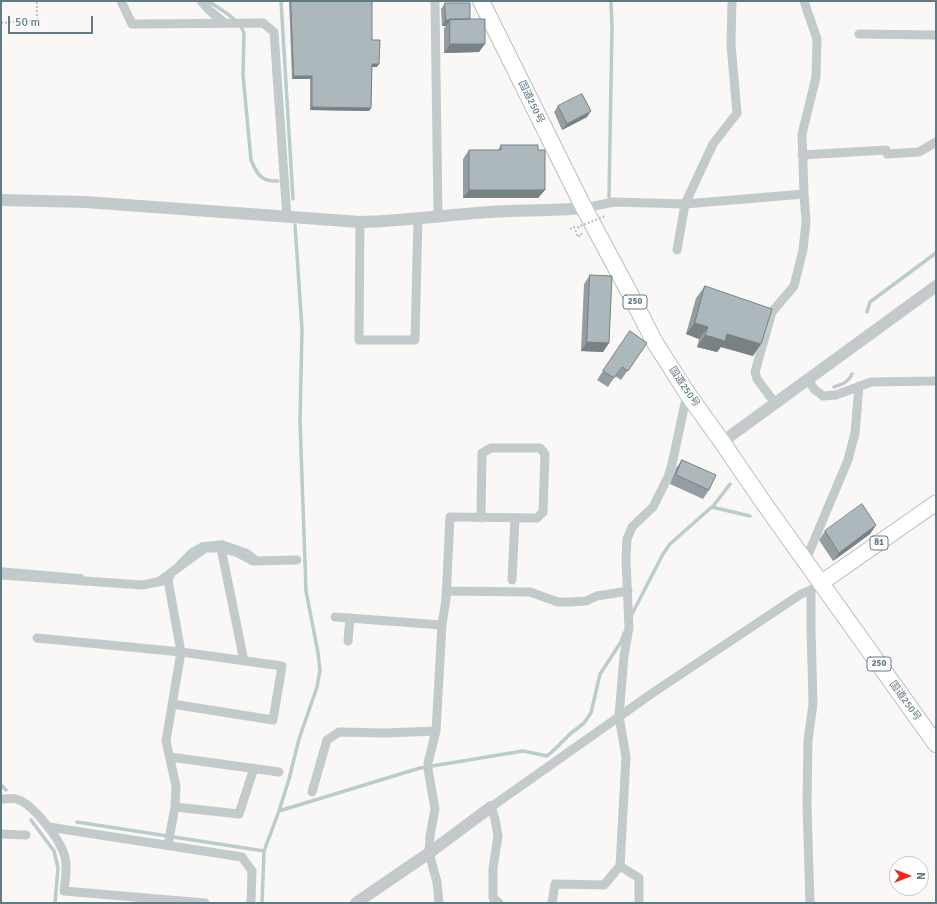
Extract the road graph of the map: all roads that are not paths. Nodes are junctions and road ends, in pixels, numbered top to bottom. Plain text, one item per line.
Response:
1 (121, 1) edge
2 (202, 1) edge
3 (435, 1) edge
4 (481, 1) edge
5 (732, 1) edge
6 (804, 1) edge
7 (225, 24) junction
8 (859, 34) dead end
9 (936, 35) edge
10 (936, 142) edge
11 (802, 155) junction
12 (804, 194) junction
13 (1, 200) edge
14 (685, 204) junction
15 (584, 208) junction
16 (438, 216) junction
17 (287, 218) junction
18 (418, 218) junction
19 (360, 222) junction
20 (677, 250) dead end
21 (936, 286) edge
22 (808, 379) junction
23 (936, 381) edge
24 (859, 386) junction
25 (686, 398) junction
26 (775, 403) junction
27 (722, 442) junction
28 (936, 503) edge
29 (481, 518) junction
30 (515, 518) junction
31 (221, 548) junction
32 (297, 560) dead end
33 (806, 562) junction
34 (1, 575) edge
35 (168, 580) junction
36 (512, 580) dead end
37 (816, 587) junction
38 (446, 591) junction
39 (628, 591) junction
40 (335, 617) dead end
41 (350, 618) junction
42 (442, 625) junction
43 (37, 638) dead end
44 (348, 641) dead end
45 (181, 652) junction
46 (244, 661) junction
47 (172, 704) junction
48 (619, 716) junction
49 (436, 731) junction
50 (936, 744) edge
51 (170, 757) junction
52 (254, 768) junction
53 (279, 772) dead end
54 (312, 792) dead end
55 (1, 799) edge
56 (175, 807) junction
57 (491, 807) junction
58 (49, 827) junction
59 (1, 834) edge
60 (26, 835) dead end
61 (169, 839) junction
62 (429, 853) junction
63 (620, 866) junction
64 (205, 903) edge
65 (251, 903) edge
66 (356, 903) edge
67 (439, 903) edge
68 (499, 903) edge
69 (552, 903) edge
70 (639, 903) edge
71 (810, 903) edge

1 - 7 street
2 - 7 street
3 - 16 street
4 - 15 highway, 国道250号 / 250
5 - 14 street
6 - 11 street
7 - 17 street
8 - 9 street
10 - 11 street
11 - 12 street
12 - 14 street
12 - 26 street
13 - 17 street
14 - 15 street
14 - 20 street
15 - 16 street
15 - 25 highway, 国道250号 / 250
16 - 18 street
17 - 19 street
18 - 19 street
18 - 19 street
21 - 22 street
22 - 24 street
22 - 26 street
23 - 24 street
24 - 33 street
25 - 27 highway, 国道250号 / 250
25 - 39 street
26 - 27 street
27 - 33 highway, 国道250号 / 250
28 - 37 main road, 81
29 - 30 street
29 - 30 street
29 - 38 street
30 - 36 street
31 - 32 street
31 - 35 street
31 - 46 street
33 - 37 highway, 国道250号 / 250
34 - 35 street
35 - 45 street
37 - 48 street
37 - 50 highway, 国道250号 / 250
37 - 71 street
38 - 39 street
38 - 42 street
39 - 48 street
40 - 41 street
41 - 42 street
41 - 44 street
42 - 49 street
43 - 45 street
45 - 46 street
45 - 47 street
46 - 47 street
47 - 51 street
48 - 57 street
48 - 63 street
49 - 54 street
49 - 62 street
51 - 52 street
51 - 56 street
52 - 53 street
52 - 56 street
55 - 58 street
56 - 61 street
57 - 62 street
57 - 68 street
58 - 61 street
58 - 64 street
59 - 60 street
61 - 65 street
62 - 66 street
62 - 67 street
63 - 69 street
63 - 70 street

